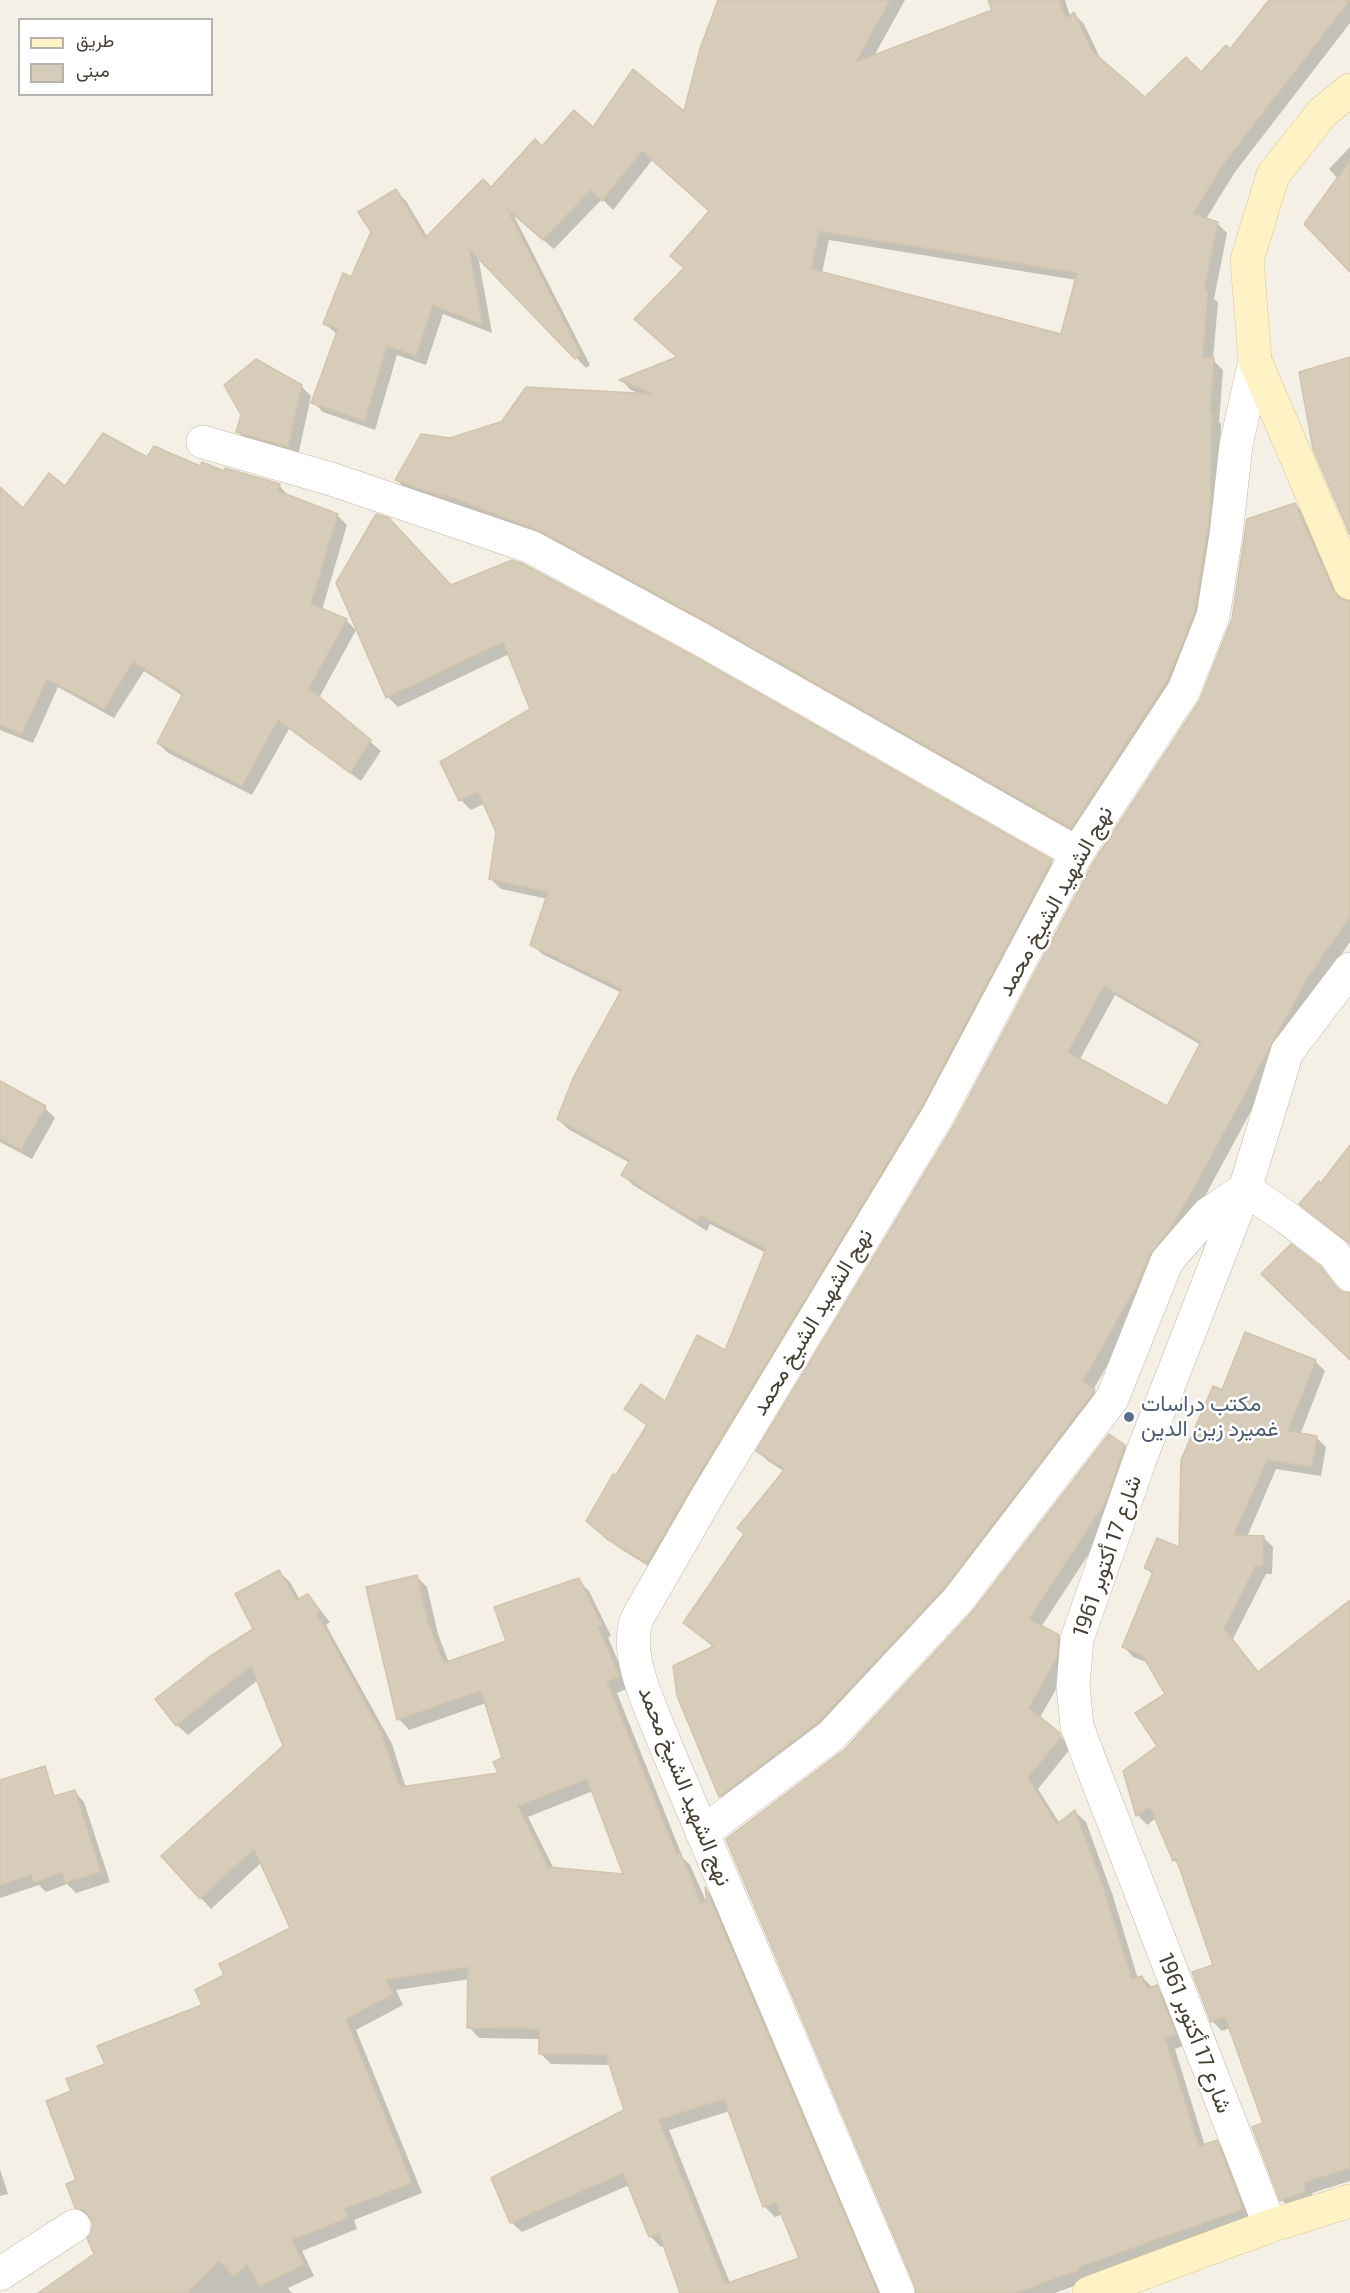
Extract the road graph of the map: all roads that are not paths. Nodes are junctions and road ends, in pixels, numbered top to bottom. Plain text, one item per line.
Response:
1 (1350, 90) edge
2 (1255, 361) junction
3 (204, 442) dead end
4 (1350, 583) edge
5 (1077, 853) junction
6 (1350, 969) edge
7 (1245, 1189) junction
8 (1350, 1275) edge
9 (702, 1833) junction
10 (1338, 2205) edge
11 (74, 2226) dead end
12 (1270, 2226) junction
13 (0, 2274) edge
14 (898, 2293) edge
15 (1089, 2293) edge

1 - 2 main road
2 - 4 main road
2 - 5 street, نهج الشهيد الشيخ محمد
3 - 5 street
5 - 9 street, نهج الشهيد الشيخ محمد
6 - 7 street, شارع 17 أكتوبر 1961
7 - 8 street
7 - 9 street
7 - 12 street, شارع 17 أكتوبر 1961
9 - 14 street, نهج الشهيد الشيخ محمد
10 - 12 main road
11 - 13 street
12 - 15 main road

